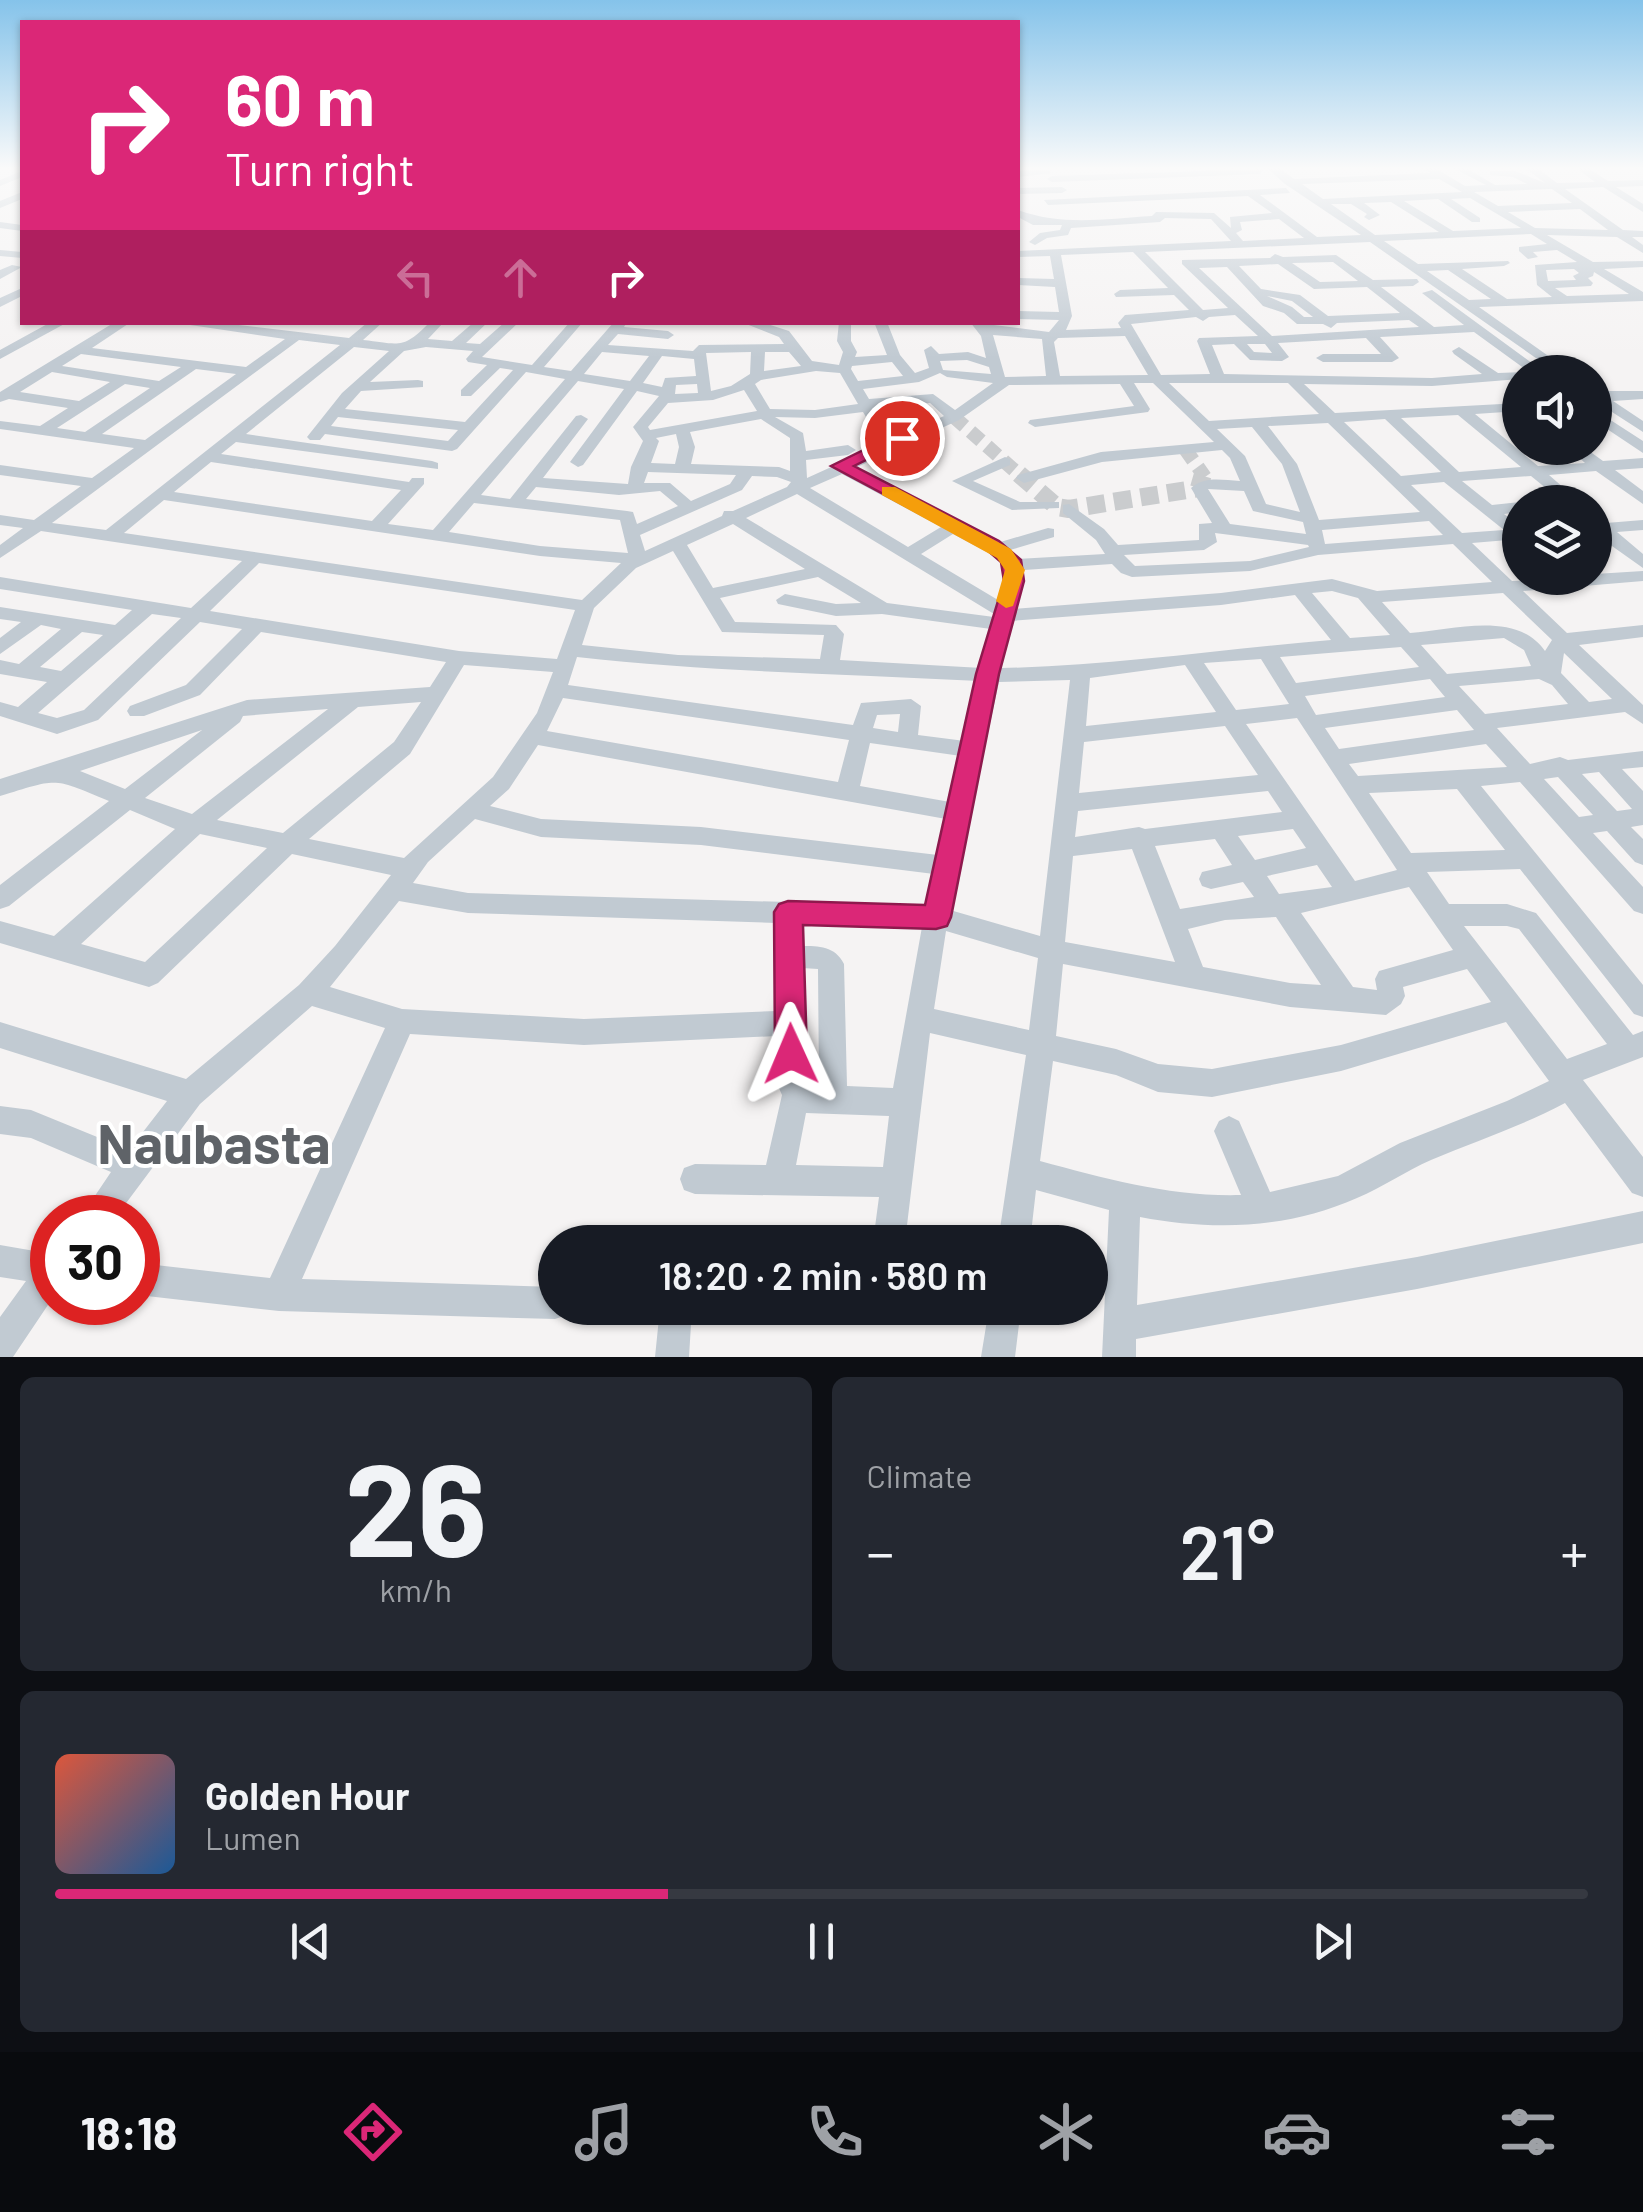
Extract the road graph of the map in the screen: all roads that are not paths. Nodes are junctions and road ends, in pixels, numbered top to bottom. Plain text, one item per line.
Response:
1 (1065, 231) edge
2 (1099, 231) edge
3 (1135, 231) edge
4 (1172, 231) edge
5 (1302, 231) edge
6 (1364, 231) edge
7 (1447, 231) edge
8 (1460, 231) edge
9 (1479, 231) edge
10 (1532, 231) edge
11 (1546, 231) edge
12 (1229, 232) edge
13 (1355, 233) junction
14 (1620, 233) junction
15 (1451, 234) junction
16 (1642, 235) edge
17 (1142, 237) dead end
18 (1374, 239) junction
19 (1020, 242) edge
20 (1316, 242) junction
21 (1261, 245) junction
22 (1242, 246) junction
23 (1559, 247) junction
24 (1189, 248) junction
25 (1173, 250) junction
26 (1643, 250) edge
27 (1042, 251) junction
28 (1118, 252) junction
29 (1138, 252) junction
30 (1020, 254) edge
31 (1532, 257) dead end
32 (1302, 260) junction
33 (1279, 261) junction
34 (1230, 263) junction
35 (1643, 264) edge
36 (1583, 265) junction
37 (1189, 266) junction
38 (1450, 266) junction
39 (1415, 268) junction
40 (1513, 268) junction
41 (20, 269) edge
42 (1541, 280) junction
43 (1023, 282) edge
44 (1413, 282) junction
45 (1058, 283) junction
46 (1308, 283) junction
47 (1372, 285) junction
48 (1350, 287) junction
49 (1176, 291) junction
50 (1255, 292) junction
51 (1278, 293) junction
52 (1120, 294) dead end
53 (1220, 295) junction
54 (1643, 297) edge
55 (1, 299) edge
56 (1564, 300) junction
57 (1505, 302) junction
58 (1468, 304) junction
59 (1238, 311) junction
60 (1200, 313) junction
61 (1020, 316) edge
62 (1066, 316) junction
63 (1412, 316) junction
64 (1379, 318) junction
65 (1328, 321) junction
66 (56, 325) edge
67 (120, 325) edge
68 (211, 325) edge
69 (374, 325) edge
70 (435, 325) edge
71 (479, 325) edge
72 (509, 325) edge
73 (574, 325) edge
74 (845, 325) edge
75 (881, 325) edge
76 (618, 326) edge
77 (774, 326) edge
78 (980, 326) edge
79 (1476, 328) junction
80 (1128, 332) junction
81 (1432, 332) junction
82 (668, 334) dead end
83 (1052, 335) junction
84 (1372, 336) junction
85 (294, 338) junction
86 (1348, 338) junction
87 (1230, 339) junction
88 (1310, 339) junction
89 (1269, 340) junction
90 (351, 343) junction
91 (416, 344) junction
92 (456, 345) junction
93 (400, 348) junction
94 (483, 348) junction
95 (599, 348) junction
96 (791, 348) junction
97 (80, 350) junction
98 (1459, 350) dead end
99 (0, 354) edge
100 (657, 354) junction
101 (697, 355) junction
102 (1513, 355) edge
103 (1540, 355) edge
104 (895, 358) junction
105 (1323, 358) junction
106 (718, 362) dead end
107 (194, 364) junction
108 (497, 364) junction
109 (846, 366) junction
110 (530, 367) junction
111 (50, 368) junction
112 (755, 368) junction
113 (812, 368) junction
114 (248, 372) junction
115 (577, 374) junction
116 (947, 374) dead end
117 (931, 375) dead end
118 (996, 375) junction
119 (1502, 377) edge
120 (913, 378) junction
121 (1053, 378) junction
122 (1219, 378) junction
123 (1490, 378) junction
124 (1157, 379) junction
125 (1290, 379) junction
126 (122, 380) junction
127 (702, 380) junction
128 (1124, 380) junction
129 (1338, 380) junction
130 (1364, 381) junction
131 (418, 384) dead end
132 (634, 384) junction
133 (162, 386) junction
134 (855, 386) junction
135 (357, 387) junction
136 (1502, 389) edge
137 (466, 393) dead end
138 (1643, 395) edge
139 (4, 396) edge
140 (705, 396) junction
141 (669, 397) junction
142 (1612, 399) edge
143 (81, 406) junction
144 (867, 406) junction
145 (1502, 407) edge
146 (1461, 410) junction
147 (1612, 410) edge
148 (542, 414) junction
149 (765, 414) junction
150 (1395, 415) junction
151 (954, 417) junction
152 (1612, 417) edge
153 (1332, 419) junction
154 (580, 420) junction
155 (322, 422) junction
156 (609, 422) junction
157 (1035, 422) dead end
158 (1256, 423) junction
159 (1209, 424) junction
160 (0, 425) edge
161 (469, 427) junction
162 (686, 428) junction
163 (1643, 428) edge
164 (42, 431) junction
165 (646, 435) junction
166 (88, 437) junction
167 (233, 438) junction
168 (888, 444) junction
169 (148, 445) junction
170 (1228, 445) junction
171 (452, 446) junction
172 (306, 448) junction
173 (1643, 448) edge
174 (357, 455) junction
175 (209, 456) junction
176 (799, 456) junction
177 (844, 458) junction
178 (549, 459) junction
179 (1005, 462) dead end
180 (1643, 462) edge
181 (1612, 463) edge
182 (1570, 465) edge
183 (1599, 465) edge
184 (432, 466) junction
185 (638, 467) junction
186 (1530, 468) junction
187 (0, 470) edge
188 (686, 470) junction
189 (748, 470) junction
190 (334, 476) junction
191 (1450, 476) junction
192 (1024, 478) dead end
193 (1398, 481) junction
194 (530, 482) junction
195 (799, 482) junction
196 (95, 484) junction
197 (1550, 485) edge
198 (1252, 486) junction
199 (412, 488) junction
200 (634, 489) junction
201 (160, 495) junction
202 (470, 498) junction
203 (712, 498) junction
204 (1643, 499) edge
205 (518, 505) junction
206 (689, 507) junction
207 (1502, 509) edge
208 (1490, 510) junction
209 (730, 516) junction
210 (1433, 516) junction
211 (0, 520) edge
212 (1502, 520) edge
213 (629, 521) junction
214 (1643, 524) edge
215 (1612, 525) edge
216 (38, 526) junction
217 (955, 526) junction
218 (376, 527) junction
219 (1224, 528) junction
220 (1048, 533) dead end
221 (1314, 534) junction
222 (1502, 535) edge
223 (437, 536) junction
224 (108, 537) junction
225 (1612, 538) edge
226 (1458, 539) junction
227 (676, 540) junction
228 (998, 548) junction
229 (0, 553) edge
230 (1115, 554) junction
231 (907, 555) junction
232 (638, 559) junction
233 (253, 560) junction
234 (1643, 563) edge
235 (1013, 565) junction
236 (820, 571) junction
237 (1643, 576) edge
238 (1612, 579) edge
239 (1502, 580) edge
240 (0, 583) edge
241 (29, 588) junction
242 (1502, 588) edge
243 (1299, 589) junction
244 (710, 594) junction
245 (1517, 595) edge
246 (1366, 596) junction
247 (785, 600) dead end
248 (586, 606) junction
249 (148, 608) junction
250 (882, 608) junction
251 (0, 612) edge
252 (195, 615) junction
253 (1003, 617) junction
254 (37, 618) junction
255 (78, 625) junction
256 (257, 625) junction
257 (120, 632) junction
258 (1643, 632) edge
259 (1407, 640) junction
260 (1564, 640) junction
261 (1345, 645) junction
262 (0, 648) edge
263 (1267, 652) junction
264 (459, 658) junction
265 (566, 658) junction
266 (1190, 658) junction
267 (829, 666) junction
268 (0, 667) edge
269 (23, 671) junction
270 (1546, 673) junction
271 (988, 674) junction
272 (1081, 674) junction
273 (1439, 676) junction
274 (66, 679) junction
275 (556, 690) junction
276 (436, 694) junction
277 (350, 702) junction
278 (1462, 702) junction
279 (247, 707) junction
280 (1301, 708) junction
281 (0, 709) edge
282 (1585, 710) junction
283 (1637, 710) edge
284 (138, 712) dead end
285 (21, 716) junction
286 (1231, 718) junction
287 (1488, 729) junction
288 (863, 735) junction
289 (1076, 736) junction
290 (535, 737) junction
291 (908, 741) junction
292 (971, 750) junction
293 (1334, 758) junction
294 (1643, 759) edge
295 (1603, 763) junction
296 (1560, 766) junction
297 (1524, 769) junction
298 (54, 771) junction
299 (1463, 780) junction
300 (1275, 782) junction
301 (1353, 785) junction
302 (0, 788) edge
303 (847, 792) junction
304 (125, 798) junction
305 (1068, 804) junction
306 (1643, 806) edge
307 (474, 810) junction
308 (957, 812) junction
309 (1643, 816) edge
310 (1300, 819) junction
311 (1612, 821) junction
312 (196, 824) junction
313 (1576, 827) junction
314 (1220, 828) junction
315 (1139, 836) junction
316 (290, 842) junction
317 (1063, 848) junction
318 (1324, 854) junction
319 (1643, 856) edge
320 (1523, 859) junction
321 (950, 866) junction
322 (409, 869) junction
323 (1412, 869) junction
324 (1249, 870) junction
325 (1211, 879) dead end
326 (391, 890) junction
327 (1348, 891) junction
328 (0, 899) edge
329 (1643, 904) edge
330 (1278, 907) junction
331 (788, 912) junction
332 (1444, 915) junction
333 (936, 917) junction
334 (1176, 920) junction
335 (0, 932) edge
336 (58, 948) junction
337 (1052, 951) junction
338 (1473, 956) junction
339 (789, 957) junction
340 (1193, 975) junction
341 (308, 993) junction
342 (1345, 998) junction
343 (1643, 1005) edge
344 (1510, 1009) junction
345 (920, 1018) junction
346 (402, 1021) junction
347 (790, 1023) junction
348 (0, 1035) edge
349 (1041, 1047) junction
350 (1636, 1047) edge
351 (1565, 1080) junction
352 (190, 1094) junction
353 (795, 1097) junction
354 (834, 1099) junction
355 (905, 1102) junction
356 (0, 1120) edge
357 (1230, 1132) dead end
358 (134, 1167) junction
359 (1023, 1170) junction
360 (1639, 1171) edge
361 (694, 1179) dead end
362 (778, 1181) junction
363 (896, 1182) junction
364 (113, 1195) edge
365 (1125, 1199) junction
366 (1261, 1207) junction
367 (891, 1225) edge
368 (1016, 1225) edge
369 (1643, 1227) edge
370 (0, 1262) edge
371 (30, 1267) edge
372 (160, 1282) edge
373 (279, 1295) junction
374 (30, 1303) edge
375 (538, 1303) edge
376 (675, 1325) edge
377 (1003, 1325) edge
378 (1119, 1341) edge
379 (0, 1346) edge
380 (672, 1357) edge
381 (998, 1357) edge

1 - 27 street
2 - 28 street
3 - 17 street
4 - 24 street
5 - 20 street
6 - 13 street
7 - 15 street
8 - 15 street
9 - 40 street
10 - 23 street
11 - 14 street
12 - 22 street
13 - 18 street
13 - 20 street
13 - 44 street
14 - 16 street
14 - 26 street
15 - 18 street
18 - 39 street
19 - 27 street
20 - 21 street
21 - 22 street
21 - 33 street
22 - 24 street
23 - 31 street
23 - 36 street
24 - 25 street
25 - 29 street
25 - 37 street
27 - 28 street
27 - 30 street
27 - 43 street
27 - 45 street
28 - 29 street
29 - 49 street
32 - 33 street
32 - 47 street
32 - 48 street
33 - 34 street
33 - 46 street
34 - 37 street
34 - 50 street
35 - 36 street
36 - 42 street
36 - 42 street
36 - 54 street
37 - 53 street
38 - 39 street
38 - 40 street
38 - 57 street
39 - 58 street
40 - 42 street
41 - 55 street
42 - 56 street
43 - 45 street
44 - 47 street
44 - 79 street
45 - 62 street
46 - 48 street
46 - 51 street
47 - 48 street
47 - 63 street
48 - 64 street
49 - 52 street
49 - 60 street
50 - 51 street
50 - 53 street
50 - 65 street
51 - 65 street
53 - 59 street
54 - 56 street
56 - 57 street
57 - 58 street
58 - 103 street
59 - 60 street
59 - 89 street
60 - 80 street
60 - 87 street
61 - 62 street
62 - 83 street
63 - 64 street
63 - 81 street
64 - 65 street
65 - 86 street
66 - 99 street
67 - 97 street
68 - 85 street
69 - 90 street
70 - 91 street
71 - 92 street
72 - 94 street
73 - 110 street
74 - 109 street
75 - 104 street
76 - 82 street
76 - 95 street
77 - 96 street
78 - 83 street
78 - 118 street
79 - 81 street
79 - 102 street
80 - 83 street
80 - 124 street
81 - 84 street
83 - 121 street
84 - 86 street
84 - 105 street
85 - 90 street
85 - 114 street
86 - 88 street
87 - 89 street
87 - 89 street
87 - 122 street
88 - 89 street
88 - 105 street
90 - 93 street
90 - 167 street
91 - 92 street
91 - 93 street
92 - 94 street
93 - 135 street
94 - 108 street
95 - 100 street
95 - 115 street
96 - 112 street
96 - 113 street
97 - 107 street
97 - 111 street
98 - 123 street
100 - 101 street
100 - 132 street
101 - 112 street
101 - 127 street
104 - 109 street
104 - 120 street
105 - 129 street
106 - 112 street
107 - 114 street
107 - 133 street
108 - 110 street
108 - 137 street
109 - 113 street
109 - 134 street
110 - 115 street
110 - 161 street
111 - 126 street
111 - 139 street
112 - 113 street
112 - 140 street
112 - 149 street
114 - 169 street
115 - 132 street
115 - 148 street
116 - 118 street
117 - 120 street
118 - 120 street
118 - 121 street
118 - 151 street
119 - 123 street
120 - 134 street
121 - 128 street
122 - 124 street
122 - 125 street
123 - 130 street
123 - 136 street
124 - 128 street
124 - 159 street
125 - 129 street
125 - 153 street
126 - 133 street
126 - 143 street
127 - 140 street
127 - 141 street
128 - 157 street
129 - 130 street
130 - 150 street
131 - 135 street
132 - 141 street
132 - 156 street
133 - 166 street
134 - 144 street
135 - 155 street
138 - 142 street
139 - 143 street
140 - 141 street
141 - 162 street
141 - 165 street
143 - 164 street
144 - 149 street
144 - 151 street
144 - 168 street
145 - 146 street
146 - 150 street
146 - 186 street
147 - 163 street
148 - 154 street
148 - 202 street
149 - 162 street
149 - 176 street
150 - 153 street
150 - 191 street
151 - 168 street
152 - 173 street
153 - 158 street
153 - 193 street
154 - 156 street
154 - 178 street
155 - 161 street
155 - 171 street
155 - 172 street
156 - 178 street
158 - 159 street
158 - 221 street
159 - 170 street
160 - 164 street
161 - 171 street
162 - 165 street
162 - 188 street
164 - 166 street
165 - 185 street
166 - 169 street
167 - 172 street
167 - 175 street
168 - 177 street
169 - 196 street
170 - 192 street
170 - 198 street
171 - 184 street
172 - 174 street
174 - 184 street
174 - 190 street
175 - 190 street
175 - 201 street
176 - 177 street
176 - 195 street
177 - 195 street
177 - 217 street
178 - 194 street
179 - 230 street
180 - 181 street
182 - 186 street
183 - 204 street
184 - 199 street
185 - 188 street
185 - 200 street
186 - 191 street
186 - 197 street
187 - 196 street
188 - 189 street
188 - 203 street
189 - 195 street
189 - 203 street
190 - 199 street
191 - 193 street
191 - 208 street
193 - 210 street
194 - 200 street
194 - 205 street
195 - 209 street
195 - 231 street
196 - 216 street
198 - 219 street
198 - 221 street
199 - 218 street
200 - 206 street
201 - 218 street
201 - 224 street
202 - 205 street
202 - 223 street
203 - 206 street
205 - 213 street
206 - 213 street
207 - 208 street
208 - 212 street
209 - 227 street
209 - 236 street
210 - 221 street
210 - 226 street
211 - 216 street
213 - 232 street
214 - 215 street
216 - 224 street
216 - 229 street
217 - 228 street
217 - 231 street
218 - 223 street
219 - 221 street
219 - 230 street
220 - 228 street
221 - 226 street
221 - 230 street
222 - 226 street
223 - 232 street
224 - 233 street
225 - 234 street
226 - 239 street
227 - 232 street
227 - 244 street
228 - 235 street
230 - 235 street
231 - 253 street
232 - 248 street
233 - 248 street
233 - 252 street
235 - 253 street
236 - 244 street
236 - 250 street
237 - 238 street
240 - 241 street
241 - 249 street
241 - 251 street
242 - 246 street
243 - 246 street
243 - 253 street
243 - 261 street
244 - 267 street
245 - 260 street
246 - 259 street
247 - 250 street
248 - 265 street
249 - 252 street
249 - 257 street
250 - 253 street
251 - 254 street
252 - 256 street
252 - 285 street
253 - 271 street
254 - 255 street
254 - 262 street
255 - 257 street
255 - 269 street
256 - 264 street
256 - 284 street
257 - 274 street
258 - 260 street
259 - 261 street
259 - 270 street
259 - 273 street
260 - 270 street
260 - 283 street
261 - 263 street
263 - 266 street
263 - 280 street
264 - 265 street
264 - 276 street
265 - 267 street
265 - 275 street
266 - 272 street
266 - 286 street
267 - 271 street
268 - 269 street
269 - 274 street
270 - 273 street
270 - 282 street
271 - 272 street
271 - 292 street
272 - 289 street
273 - 278 street
273 - 280 street
274 - 285 street
275 - 288 street
275 - 290 street
276 - 277 street
276 - 316 street
277 - 279 street
277 - 312 street
278 - 280 street
278 - 287 street
279 - 298 street
279 - 304 street
280 - 286 street
280 - 293 street
281 - 285 street
282 - 283 street
282 - 287 street
286 - 289 street
286 - 300 street
287 - 293 street
287 - 297 street
288 - 291 street
288 - 291 street
288 - 303 street
289 - 305 street
290 - 303 street
290 - 307 street
291 - 292 street
292 - 308 street
293 - 301 street
294 - 295 street
295 - 296 street
295 - 306 street
296 - 297 street
296 - 311 street
297 - 299 street
297 - 313 street
298 - 302 street
298 - 304 street
299 - 301 street
299 - 320 street
300 - 305 street
300 - 310 street
301 - 323 street
303 - 308 street
304 - 312 street
304 - 328 street
305 - 317 street
307 - 321 street
307 - 322 street
308 - 321 street
309 - 311 street
310 - 314 street
310 - 318 street
311 - 313 street
311 - 319 street
312 - 316 street
312 - 336 street
313 - 329 street
314 - 315 street
314 - 324 street
315 - 317 street
315 - 334 street
316 - 322 street
316 - 336 street
317 - 337 street
318 - 324 street
318 - 327 street
320 - 323 street
320 - 343 street
321 - 333 street
322 - 326 street
323 - 327 street
323 - 332 street
324 - 325 street
324 - 330 street
326 - 331 street
326 - 341 street
327 - 330 street
330 - 334 street
330 - 342 street
331 - 333 street
331 - 339 street
332 - 338 street
332 - 350 street
333 - 337 street
333 - 345 street
334 - 340 street
335 - 336 street
337 - 340 street
337 - 349 street
338 - 342 street
338 - 344 street
339 - 347 street
339 - 354 street
340 - 342 street
341 - 346 street
341 - 352 street
344 - 349 street
344 - 351 street
345 - 349 street
345 - 355 street
346 - 347 street
346 - 373 street
347 - 353 street
348 - 352 street
349 - 359 street
350 - 351 street
351 - 360 street
351 - 366 street
352 - 358 street
353 - 354 street
353 - 362 street
354 - 355 street
355 - 363 street
356 - 358 street
357 - 366 street
358 - 364 street
359 - 365 street
359 - 368 street
361 - 362 street
362 - 363 street
363 - 367 street
365 - 366 street
365 - 378 street
369 - 378 street
370 - 371 street
372 - 373 street
373 - 375 street
374 - 379 street
376 - 380 street
377 - 381 street

